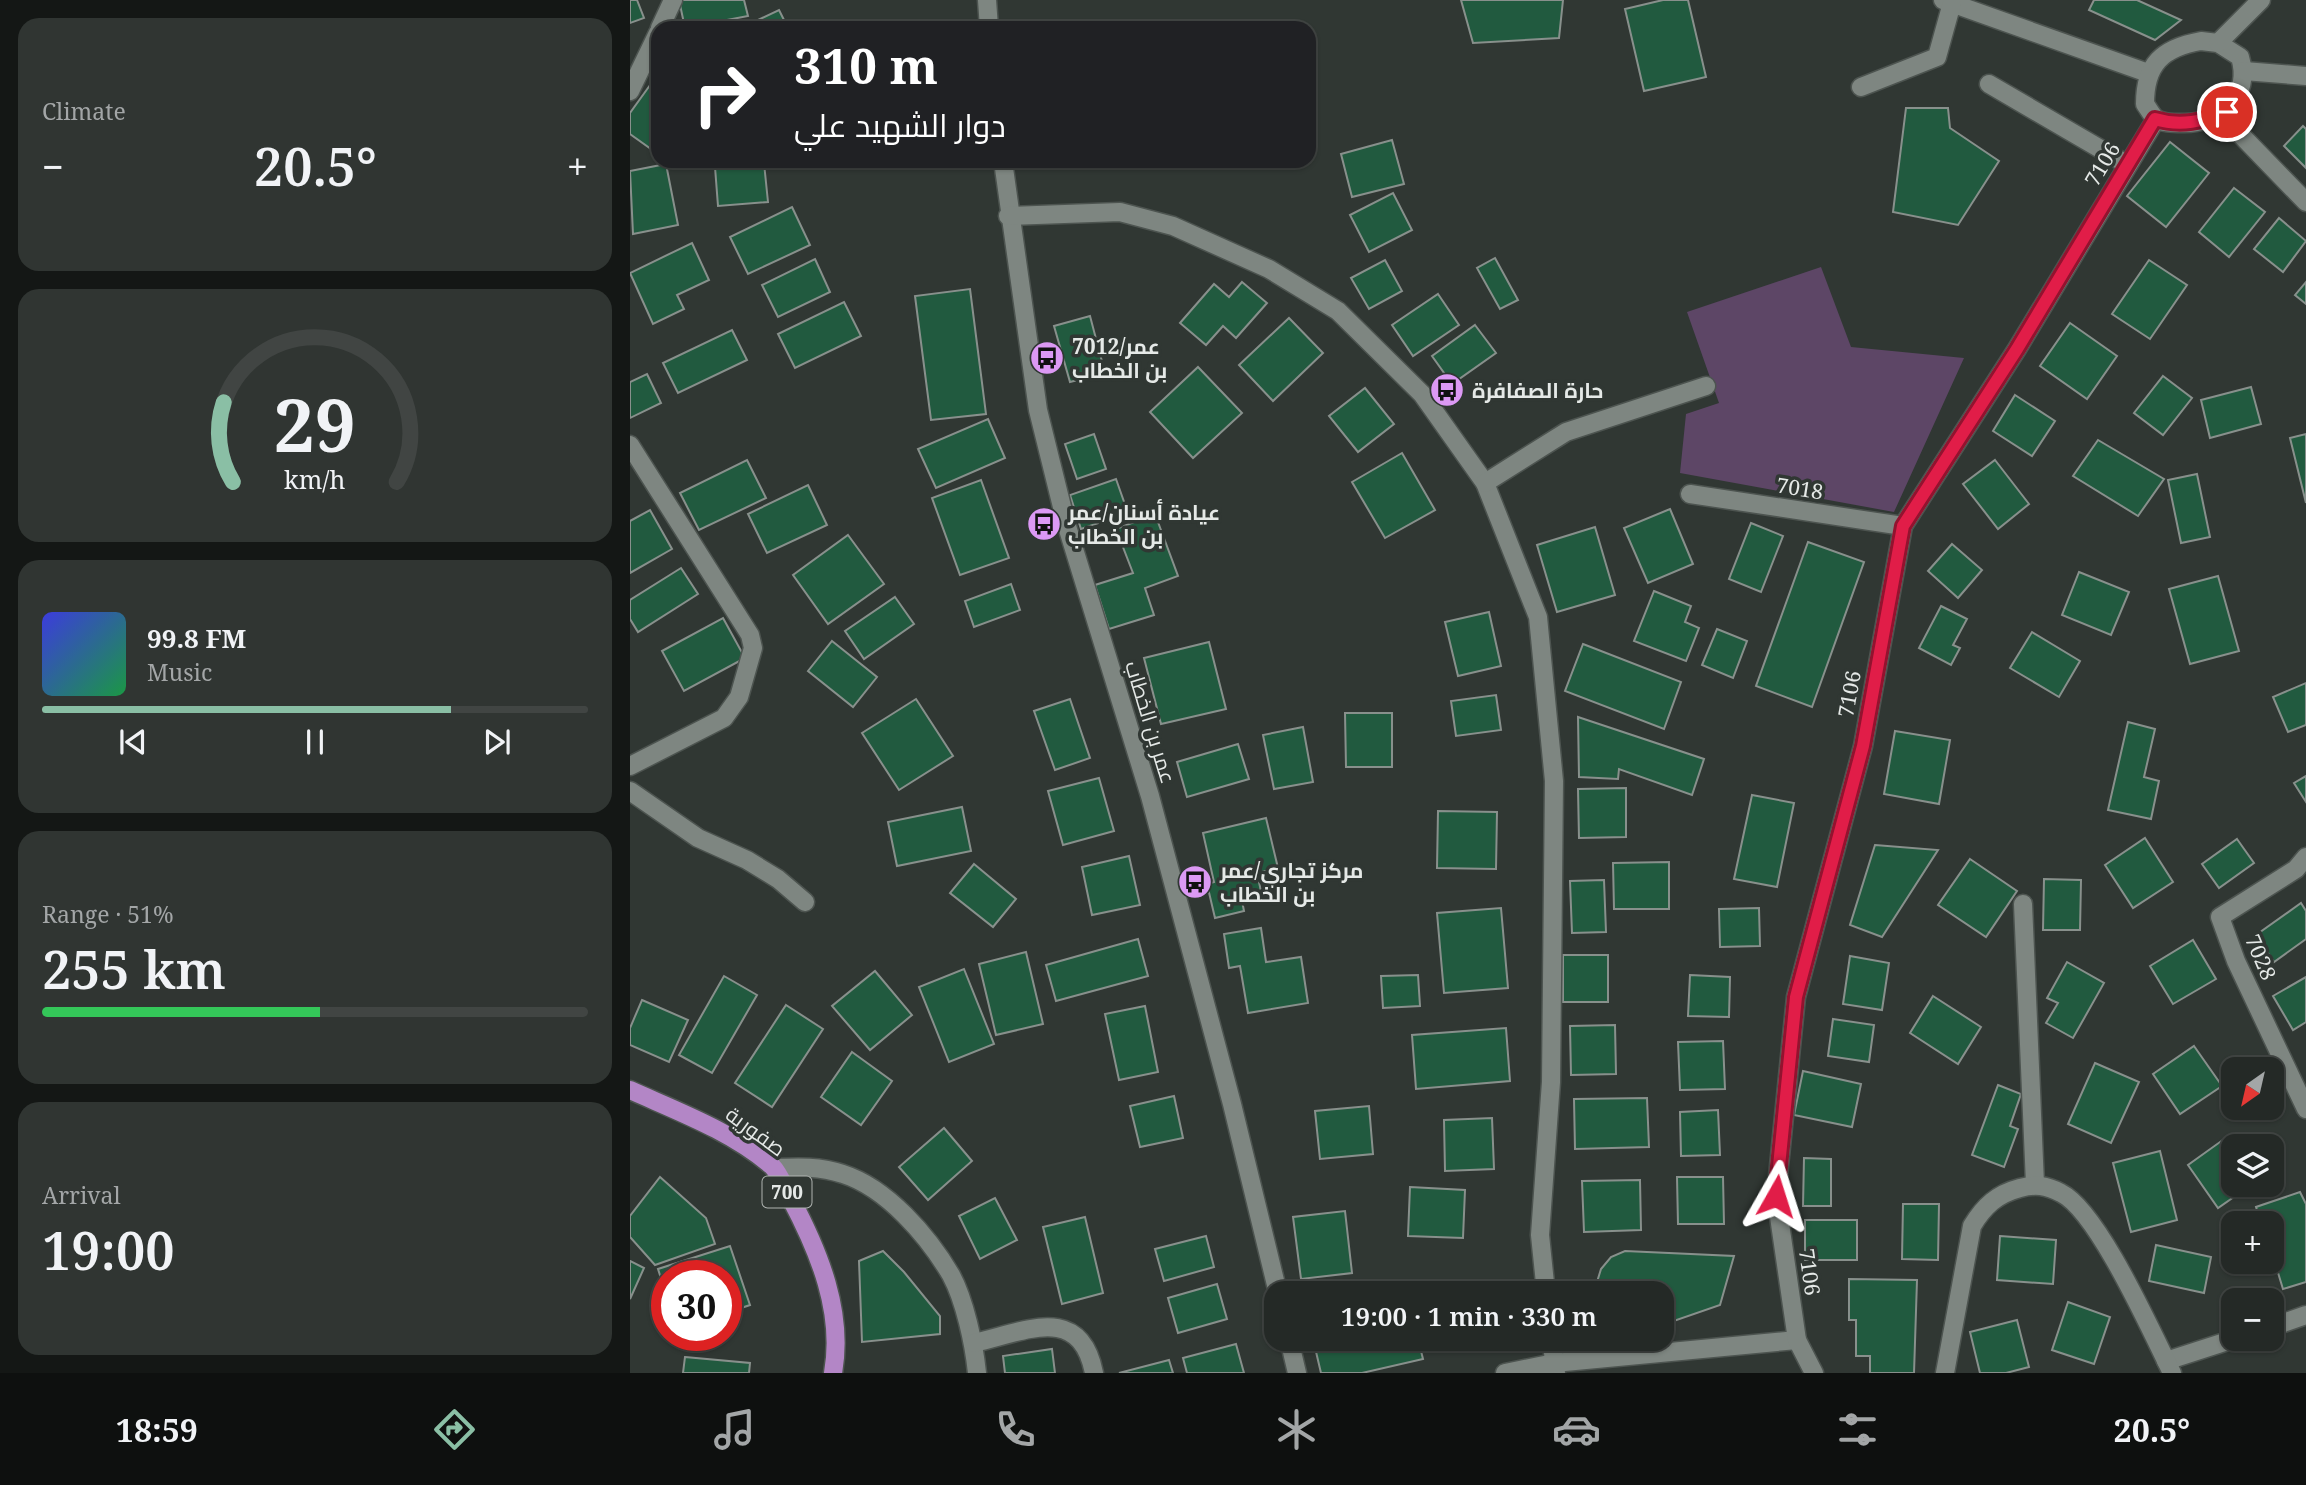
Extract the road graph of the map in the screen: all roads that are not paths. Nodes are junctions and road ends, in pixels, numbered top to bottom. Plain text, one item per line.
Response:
1 (673, 0) edge
2 (986, 0) edge
3 (2261, 0) edge
4 (1948, 2) edge
5 (663, 21) edge
6 (988, 21) edge
7 (2218, 43) junction
8 (651, 48) edge
9 (2244, 71) junction
10 (2148, 73) junction
11 (2306, 76) edge
12 (1989, 85) dead end
13 (1861, 87) dead end
14 (630, 91) edge
15 (2227, 112) junction
16 (2155, 119) junction
17 (2128, 164) junction
18 (1004, 168) edge
19 (2306, 202) edge
20 (1008, 216) junction
21 (1706, 386) dead end
22 (630, 445) edge
23 (1485, 483) junction
24 (1690, 494) dead end
25 (1903, 526) junction
26 (630, 766) edge
27 (630, 791) edge
28 (2306, 857) edge
29 (804, 902) dead end
30 (2023, 904) dead end
31 (630, 1090) edge
32 (2306, 1110) edge
33 (774, 1168) junction
34 (2035, 1184) junction
35 (1275, 1281) edge
36 (1545, 1281) edge
37 (2306, 1315) edge
38 (2284, 1323) edge
39 (1797, 1340) junction
40 (974, 1343) junction
41 (2221, 1345) edge
42 (1292, 1351) edge
43 (2169, 1367) edge
44 (1555, 1368) edge
45 (833, 1373) edge
46 (977, 1373) edge
47 (1094, 1373) edge
48 (1297, 1373) edge
49 (1505, 1373) edge
50 (1814, 1373) edge
51 (1945, 1373) edge

1 - 5 street
2 - 6 street
3 - 7 street
4 - 10 street
4 - 13 street
7 - 9 street
7 - 10 street
8 - 14 street
9 - 11 street
9 - 15 street
10 - 16 street
12 - 17 street
15 - 16 street
15 - 19 street
16 - 17 street, 7106
17 - 25 street, 7106
18 - 20 street, عمر بن الخطاب
20 - 23 street
20 - 35 street, عمر بن الخطاب
21 - 23 street
22 - 26 street
23 - 36 street
24 - 25 street, 7018
25 - 39 street, 7106
27 - 29 street
28 - 32 street, 7028
30 - 34 street
31 - 33 main road, صفورية / 700
33 - 40 street
33 - 45 main road, صفورية / 700
34 - 43 street
34 - 51 street
37 - 38 street
39 - 44 street
39 - 50 street, 7106
40 - 46 street
40 - 47 street
41 - 43 street
42 - 48 street
44 - 49 street

